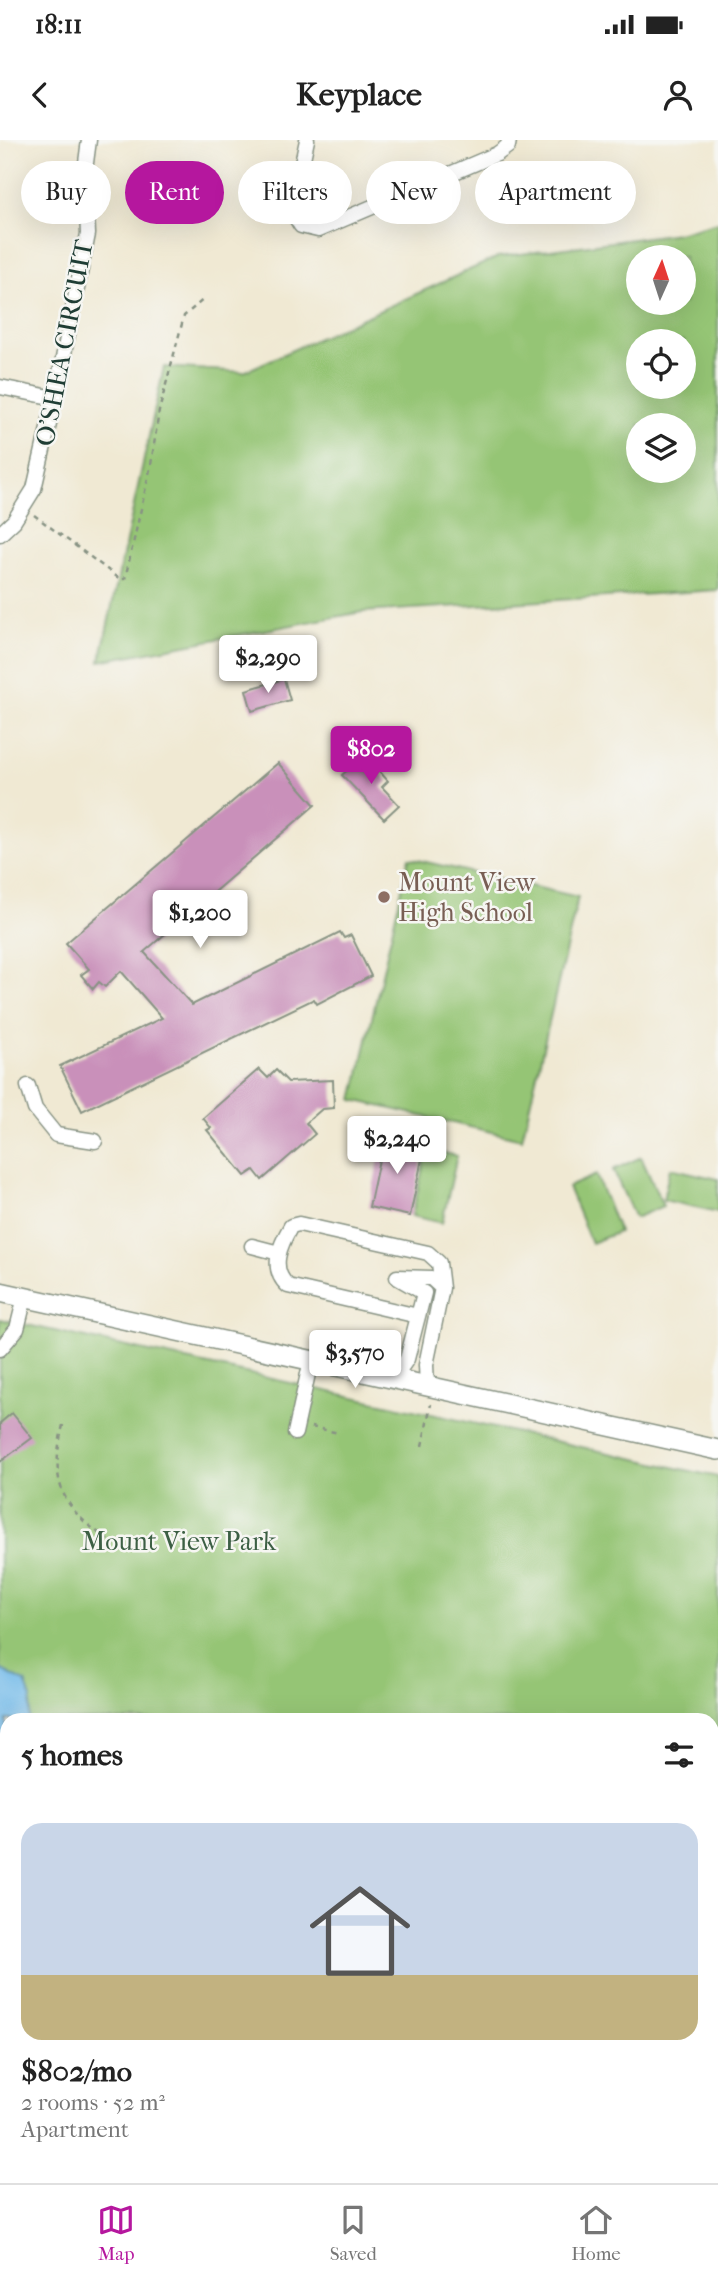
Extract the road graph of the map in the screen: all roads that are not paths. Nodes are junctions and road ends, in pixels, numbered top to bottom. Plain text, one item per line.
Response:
1 (89, 140) edge
2 (307, 140) edge
3 (509, 140) edge
4 (0, 387) edge
5 (55, 398) junction
6 (0, 534) edge
7 (28, 1086) dead end
8 (95, 1141) dead end
9 (252, 1246) dead end
10 (279, 1253) junction
11 (442, 1288) junction
12 (0, 1292) edge
13 (25, 1297) junction
14 (418, 1316) junction
15 (0, 1349) edge
16 (311, 1360) junction
17 (394, 1378) junction
18 (431, 1386) junction
19 (296, 1429) road end
20 (718, 1450) edge

1 - 5 street, O'SHEA CIRCUIT
2 - 3 street
4 - 5 street
5 - 6 street, O'SHEA CIRCUIT
7 - 8 street
9 - 10 street
10 - 11 street
10 - 14 street
11 - 14 street
11 - 18 street
12 - 13 main road
13 - 15 street
13 - 16 main road
14 - 17 street
16 - 17 main road
16 - 19 street
17 - 18 main road
18 - 20 main road

